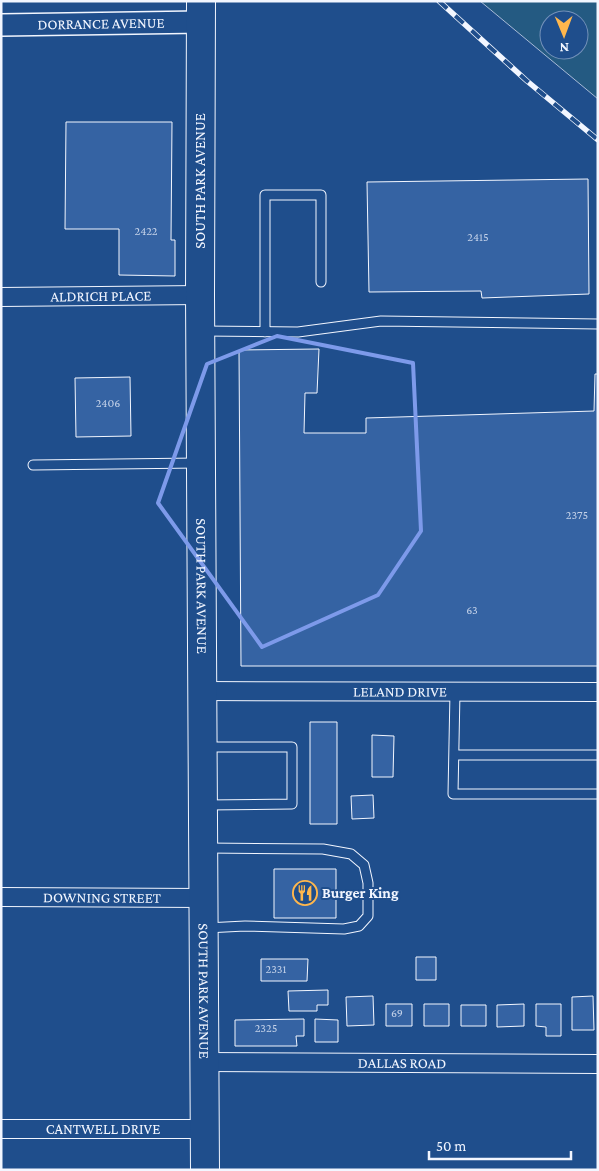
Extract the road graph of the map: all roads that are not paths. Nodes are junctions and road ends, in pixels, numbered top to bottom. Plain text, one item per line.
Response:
1 (201, 12) edge
2 (1, 25) edge
3 (321, 282) dead end
4 (200, 295) junction
5 (1, 297) edge
6 (598, 324) edge
7 (200, 331) junction
8 (265, 332) junction
9 (201, 463) junction
10 (33, 465) dead end
11 (202, 692) junction
12 (455, 692) junction
13 (598, 692) edge
14 (202, 747) junction
15 (454, 755) junction
16 (598, 755) edge
17 (598, 794) edge
18 (203, 805) junction
19 (203, 848) junction
20 (1, 897) edge
21 (203, 898) junction
22 (204, 928) junction
23 (204, 1062) junction
24 (598, 1064) edge
25 (1, 1129) edge
26 (205, 1129) junction
27 (205, 1170) edge

1 - 2 street, DORRANCE AVENUE
1 - 4 main road, SOUTH PARK AVENUE
3 - 8 lane
4 - 5 street, ALDRICH PLACE
4 - 7 main road, SOUTH PARK AVENUE
6 - 8 lane
7 - 8 lane
7 - 9 main road, SOUTH PARK AVENUE
9 - 10 lane
9 - 11 main road, SOUTH PARK AVENUE
11 - 12 street, LELAND DRIVE
11 - 14 main road, SOUTH PARK AVENUE
12 - 13 street, LELAND DRIVE
12 - 15 lane
14 - 18 main road, SOUTH PARK AVENUE
14 - 18 lane
15 - 16 lane
15 - 17 lane
18 - 19 main road, SOUTH PARK AVENUE
19 - 21 main road, SOUTH PARK AVENUE
19 - 22 lane
20 - 21 street, DOWNING STREET
21 - 22 main road, SOUTH PARK AVENUE
22 - 23 main road, SOUTH PARK AVENUE
23 - 24 street, DALLAS ROAD
23 - 26 main road, SOUTH PARK AVENUE
25 - 26 street, CANTWELL DRIVE
26 - 27 main road, SOUTH PARK AVENUE

